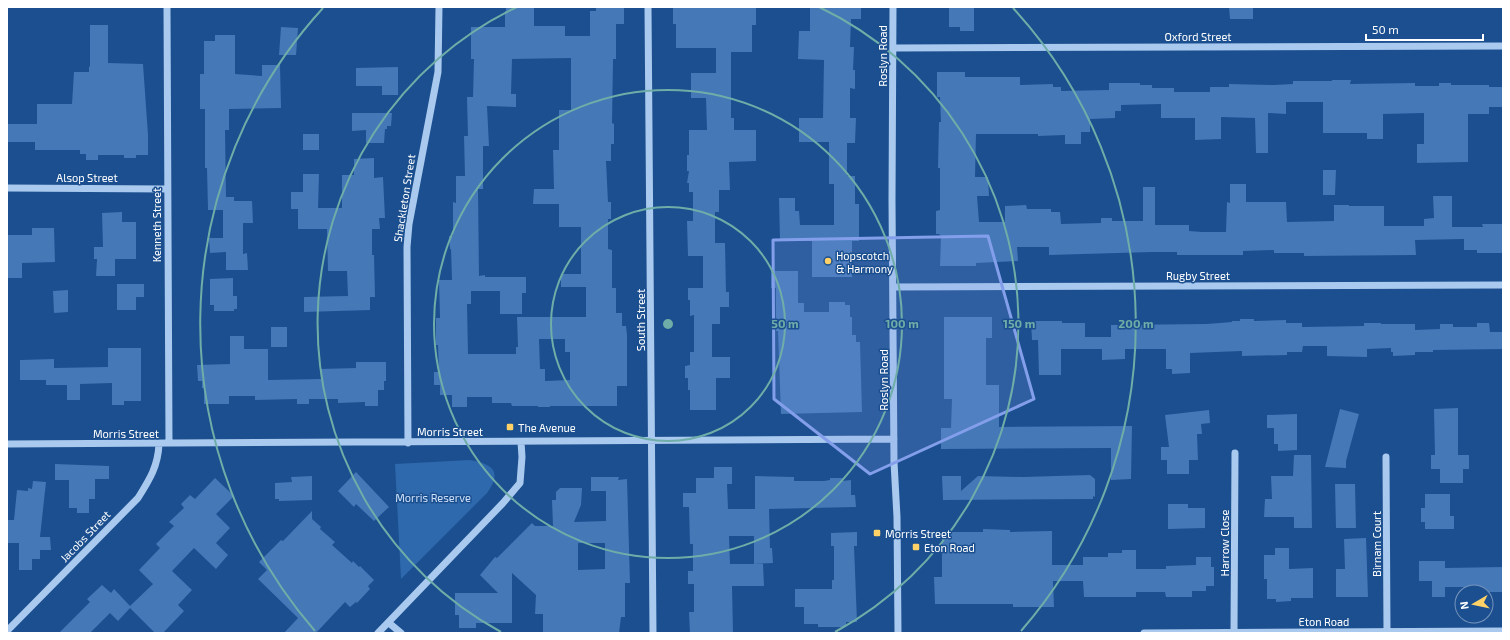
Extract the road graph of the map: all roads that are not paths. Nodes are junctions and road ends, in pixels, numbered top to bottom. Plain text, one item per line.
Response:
1 (167, 7) edge
2 (439, 7) edge
3 (648, 7) edge
4 (893, 7) edge
5 (1503, 46) edge
6 (894, 48) junction
7 (7, 188) edge
8 (167, 188) junction
9 (1503, 285) edge
10 (893, 287) junction
11 (894, 439) junction
12 (652, 440) junction
13 (408, 442) junction
14 (521, 442) junction
15 (169, 443) junction
16 (7, 444) edge
17 (159, 444) junction
18 (1235, 453) dead end
19 (1386, 457) dead end
20 (389, 623) junction
21 (7, 631) edge
22 (1503, 631) edge
23 (1301, 632) edge
24 (1387, 632) junction
25 (378, 633) edge
26 (401, 633) edge
27 (653, 633) edge
28 (898, 633) edge
29 (1144, 633) edge
30 (1234, 633) edge

1 - 8 street, Kenneth Street
2 - 13 street, Shackleton Street
3 - 12 street, South Street
4 - 6 street, Roslyn Road
5 - 6 street, Oxford Street
6 - 10 street, Roslyn Road
7 - 8 street, Alsop Street
8 - 15 street, Kenneth Street
9 - 10 street, Rugby Street
10 - 11 street, Roslyn Road
11 - 12 street, Morris Street
11 - 28 street, Roslyn Road
12 - 14 street, Morris Street
12 - 27 street, South Street
13 - 14 street, Morris Street
13 - 15 street, Morris Street
14 - 20 street
15 - 17 street, Morris Street
16 - 17 street, Morris Street
17 - 21 street, Jacobs Street
18 - 30 street, Harrow Close
19 - 24 street, Birnam Court
20 - 25 street
20 - 26 street
22 - 24 street, Eton Road
23 - 24 street, Eton Road
23 - 30 street, Eton Road
29 - 30 street, Eton Road

